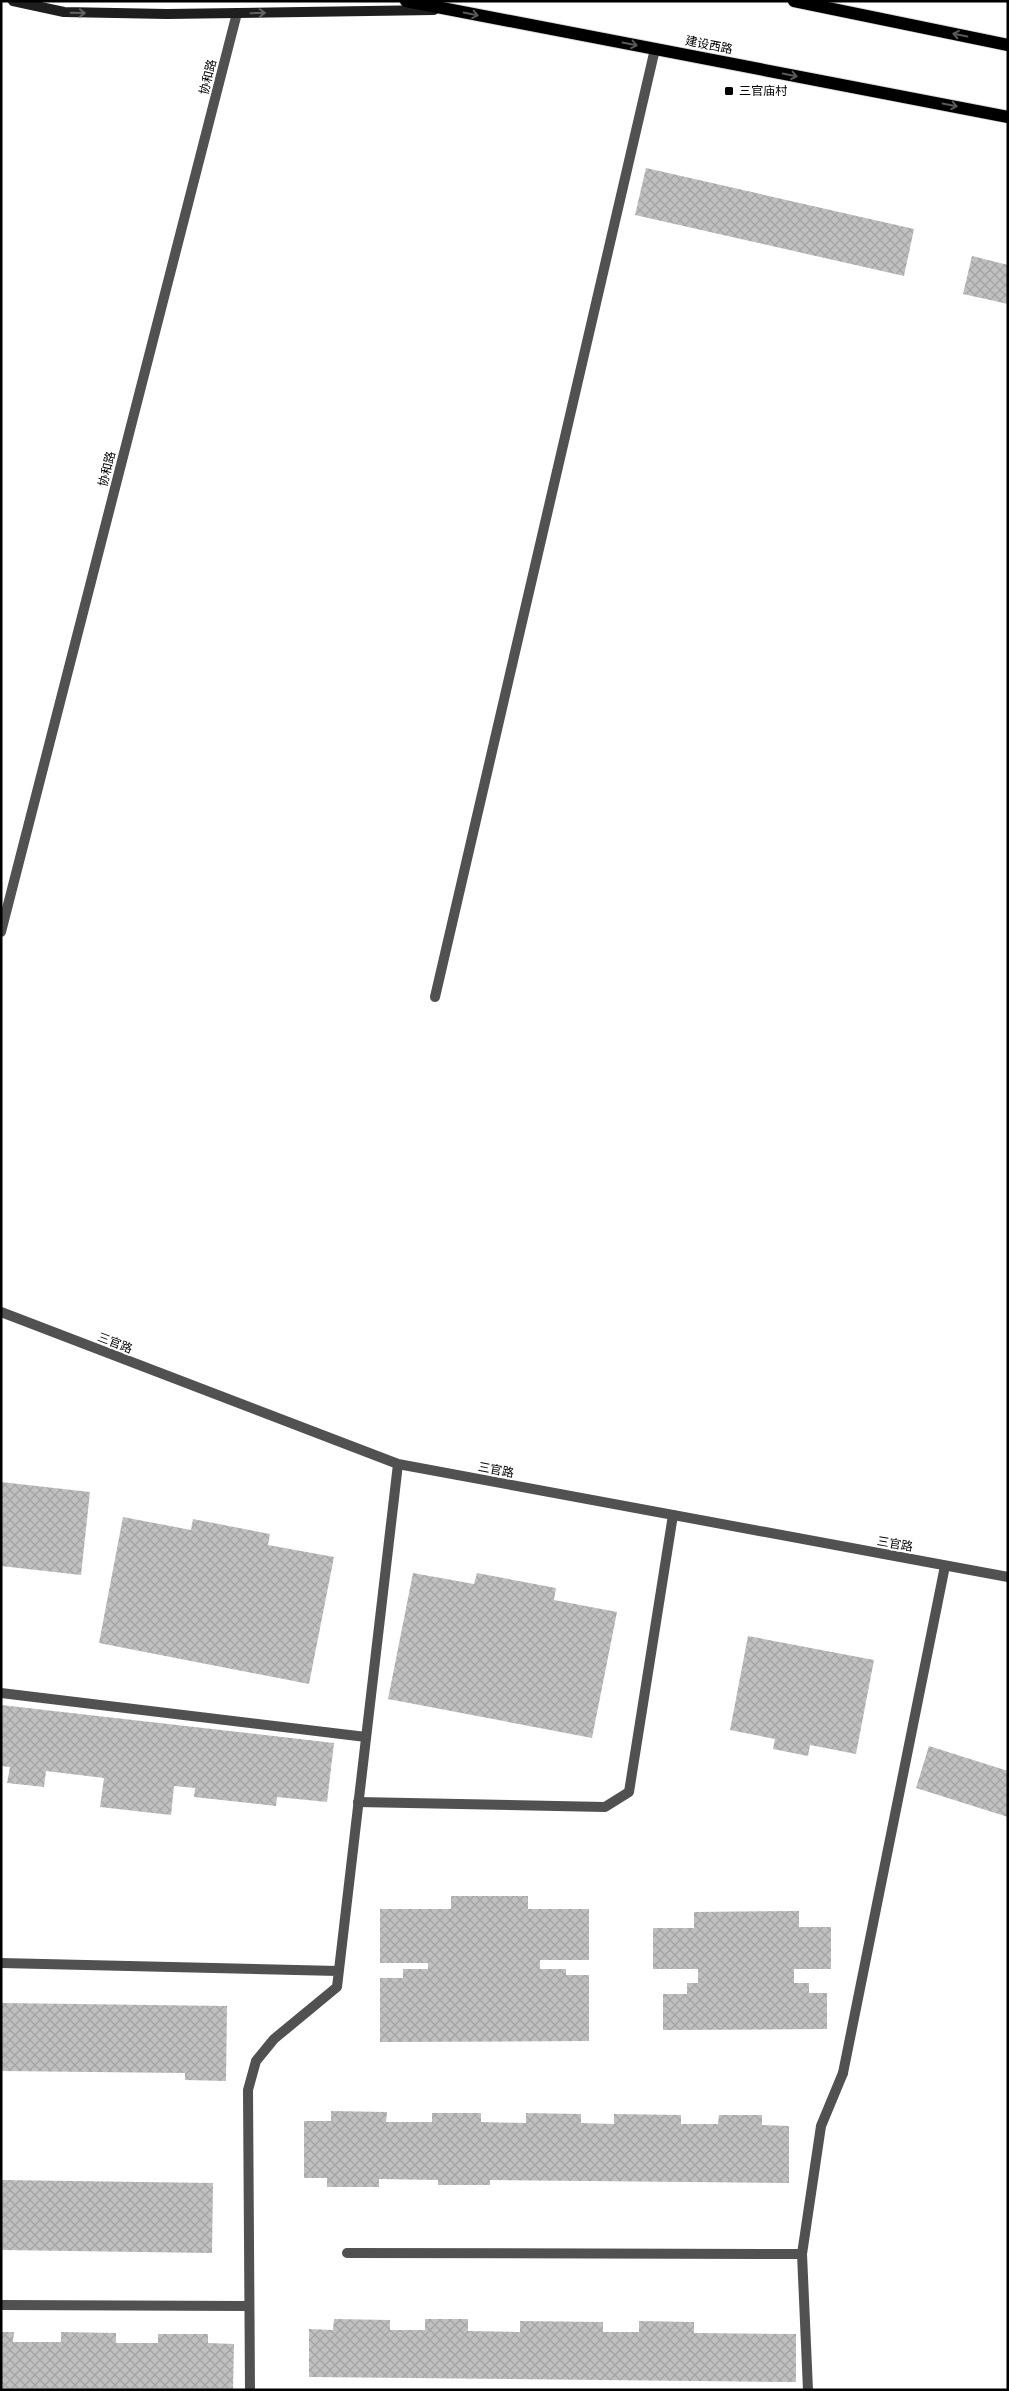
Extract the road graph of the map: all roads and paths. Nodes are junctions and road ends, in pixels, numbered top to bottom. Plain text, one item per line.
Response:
1 (13, 1) edge
2 (406, 1) edge
3 (794, 1) edge
4 (450, 10) junction
5 (237, 13) junction
6 (1008, 45) edge
7 (655, 49) junction
8 (1008, 117) edge
9 (1, 932) edge
10 (435, 996) dead end
11 (1, 1312) edge
12 (398, 1464) junction
13 (673, 1515) junction
14 (945, 1566) junction
15 (1008, 1577) edge
16 (1, 1693) edge
17 (366, 1737) junction
18 (358, 1802) junction
19 (1, 1963) edge
20 (338, 1971) junction
21 (348, 2253) dead end
22 (802, 2254) junction
23 (1, 2305) edge
24 (249, 2306) junction
25 (250, 2390) edge
26 (808, 2390) edge

1 -> 5 street
2 - 4 main road, 建设西路
6 -> 3 main road
5 -> 4 street
4 -> 7 main road, 建设西路
5 - 9 street, 协和路
7 -> 8 main road, 建设西路
7 - 10 street
11 - 12 street, 三官路
12 - 13 street, 三官路
12 - 17 street
13 - 14 street, 三官路
13 - 18 street
14 - 15 street, 三官路
14 - 22 street
16 - 17 street
17 - 18 street
18 - 20 street
19 - 20 street
20 - 24 street
21 - 22 street
22 - 26 street
23 - 24 street
24 - 25 street

